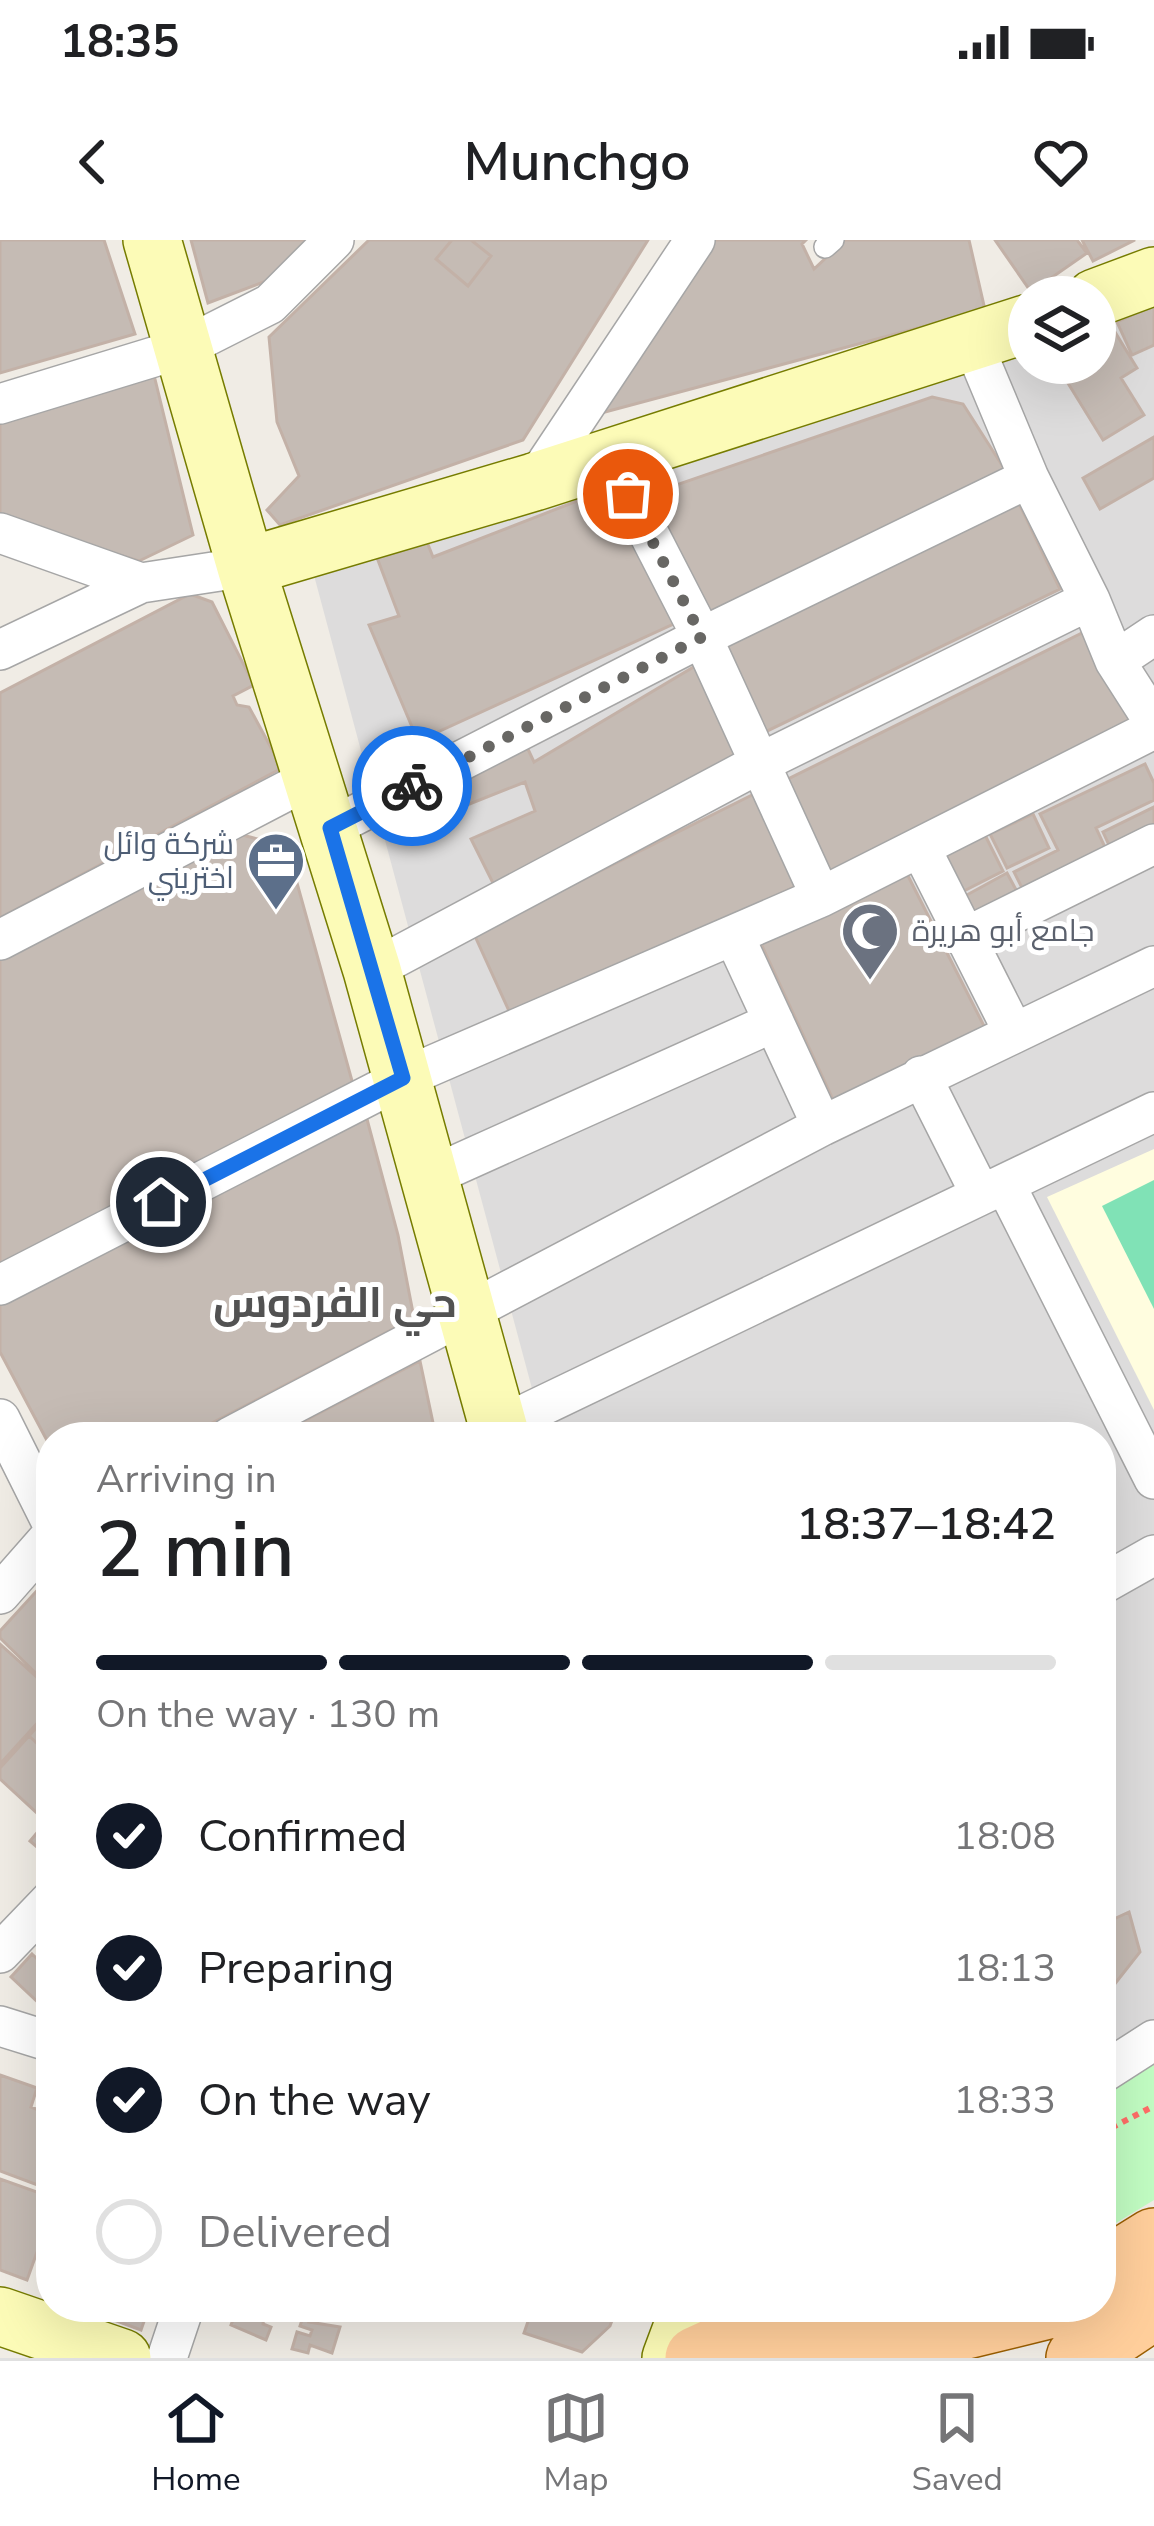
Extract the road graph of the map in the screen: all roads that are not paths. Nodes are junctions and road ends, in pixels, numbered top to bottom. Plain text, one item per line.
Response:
1 (152, 240) edge
2 (334, 240) edge
3 (695, 240) edge
4 (1154, 276) edge
5 (1116, 290) edge
6 (1008, 331) edge
7 (973, 344) junction
8 (183, 348) junction
9 (0, 404) edge
10 (610, 458) junction
11 (1029, 478) junction
12 (534, 482) junction
13 (0, 533) edge
14 (246, 567) junction
15 (141, 583) junction
16 (1090, 600) junction
17 (1154, 635) edge
18 (702, 637) junction
19 (0, 650) edge
20 (1115, 661) junction
21 (1154, 726) edge
22 (760, 763) junction
23 (321, 802) junction
24 (1154, 844) edge
25 (921, 849) junction
26 (820, 897) junction
27 (734, 936) junction
28 (964, 938) junction
29 (0, 940) edge
30 (1154, 966) edge
31 (372, 970) junction
32 (774, 1022) junction
33 (1014, 1033) junction
34 (921, 1076) junction
35 (403, 1078) junction
36 (1154, 1112) edge
37 (822, 1126) junction
38 (427, 1178) junction
39 (993, 1189) junction
40 (0, 1285) edge
41 (465, 1311) junction
42 (0, 1419) edge
43 (258, 1422) edge
44 (496, 1422) edge
45 (519, 1422) edge
46 (1154, 1479) edge
47 (36, 1491) edge
48 (36, 1553) edge
49 (1154, 1555) edge
50 (1116, 1577) edge
51 (0, 1594) edge
52 (36, 1916) edge
53 (0, 1953) edge
54 (0, 2026) edge
55 (36, 2037) edge
56 (1154, 2040) edge
57 (1116, 2064) edge
58 (1154, 2240) edge
59 (1116, 2264) edge
60 (1154, 2307) edge
61 (0, 2316) edge
62 (179, 2322) edge
63 (684, 2322) edge
64 (871, 2322) edge
65 (1000, 2322) edge
66 (911, 2350) edge
67 (98, 2355) edge
68 (167, 2358) edge
69 (671, 2358) edge
70 (697, 2358) edge
71 (1078, 2358) edge

1 - 8 main road
2 - 8 street
3 - 12 street
4 - 5 main road
6 - 7 main road
7 - 10 main road
7 - 11 street
8 - 9 street
8 - 14 main road
10 - 12 main road
10 - 18 street
11 - 16 street
11 - 18 street
12 - 14 main road
13 - 15 street
14 - 15 street
14 - 23 main road
15 - 19 street
16 - 20 street
16 - 22 street
17 - 20 street
18 - 22 street
18 - 23 street
20 - 21 street
21 - 25 street
22 - 26 street
22 - 31 street
23 - 29 street
23 - 31 main road
24 - 28 street
25 - 26 street
25 - 28 street
26 - 27 street
27 - 32 street
27 - 35 street
28 - 33 street
30 - 33 street
31 - 35 main road
32 - 37 street
32 - 38 street
33 - 34 street
34 - 37 street
34 - 39 street
35 - 38 main road
35 - 40 street
36 - 39 street
37 - 41 street
38 - 41 main road
39 - 45 street
39 - 46 street
41 - 43 street
41 - 44 main road
42 - 47 street
48 - 51 street
49 - 50 street
52 - 53 street
54 - 55 street
56 - 57 street
58 - 59 main road
60 - 71 main road
61 - 67 main road
62 - 68 street
63 - 69 main road
64 - 66 main road
65 - 66 main road
66 - 70 main road

